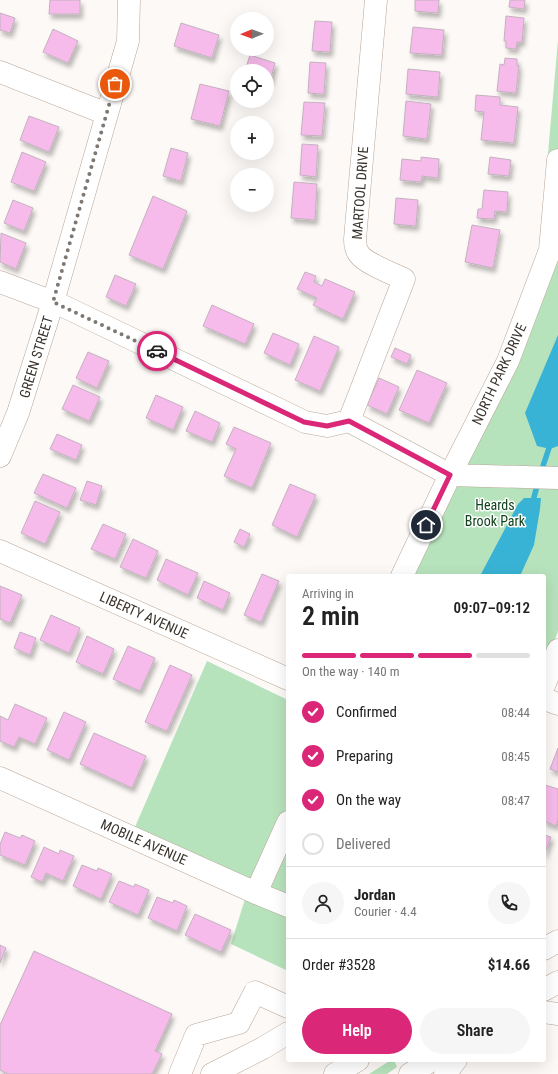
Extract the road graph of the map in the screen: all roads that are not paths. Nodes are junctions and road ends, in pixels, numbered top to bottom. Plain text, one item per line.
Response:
1 (130, 0) edge
2 (376, 0) edge
3 (0, 72) edge
4 (107, 114) junction
5 (558, 160) edge
6 (0, 282) edge
7 (53, 302) junction
8 (349, 421) junction
9 (0, 456) edge
10 (450, 475) junction
11 (558, 478) edge
12 (0, 551) edge
13 (403, 574) edge
14 (558, 650) edge
15 (286, 678) edge
16 (546, 681) edge
17 (546, 700) edge
18 (558, 704) edge
19 (0, 778) edge
20 (286, 826) edge
21 (256, 893) junction
22 (286, 905) edge
23 (558, 941) edge
24 (546, 948) edge
25 (558, 982) edge
26 (546, 989) edge
27 (286, 1006) edge
28 (546, 1012) edge
29 (558, 1014) edge
30 (286, 1034) edge
31 (355, 1062) edge
32 (429, 1062) edge
33 (454, 1062) edge
34 (180, 1074) edge
35 (212, 1074) edge
36 (334, 1074) edge
37 (410, 1074) edge
38 (445, 1074) edge

1 - 4 main road, GREEN STREET
2 - 8 main road, MARTOOL DRIVE
3 - 4 main road
4 - 7 main road, GREEN STREET
5 - 10 main road, NORTH PARK DRIVE
6 - 7 main road
7 - 8 main road
7 - 9 main road, GREEN STREET
8 - 10 main road
10 - 11 main road
10 - 13 main road, NORTH PARK DRIVE
12 - 15 main road, LIBERTY AVENUE
14 - 16 main road
17 - 18 main road
19 - 21 main road, MOBILE AVENUE
20 - 21 main road
21 - 22 main road, MOBILE AVENUE
23 - 24 main road
25 - 26 main road
27 - 34 main road
28 - 29 main road
30 - 35 main road
31 - 36 main road
32 - 37 main road
33 - 38 main road

